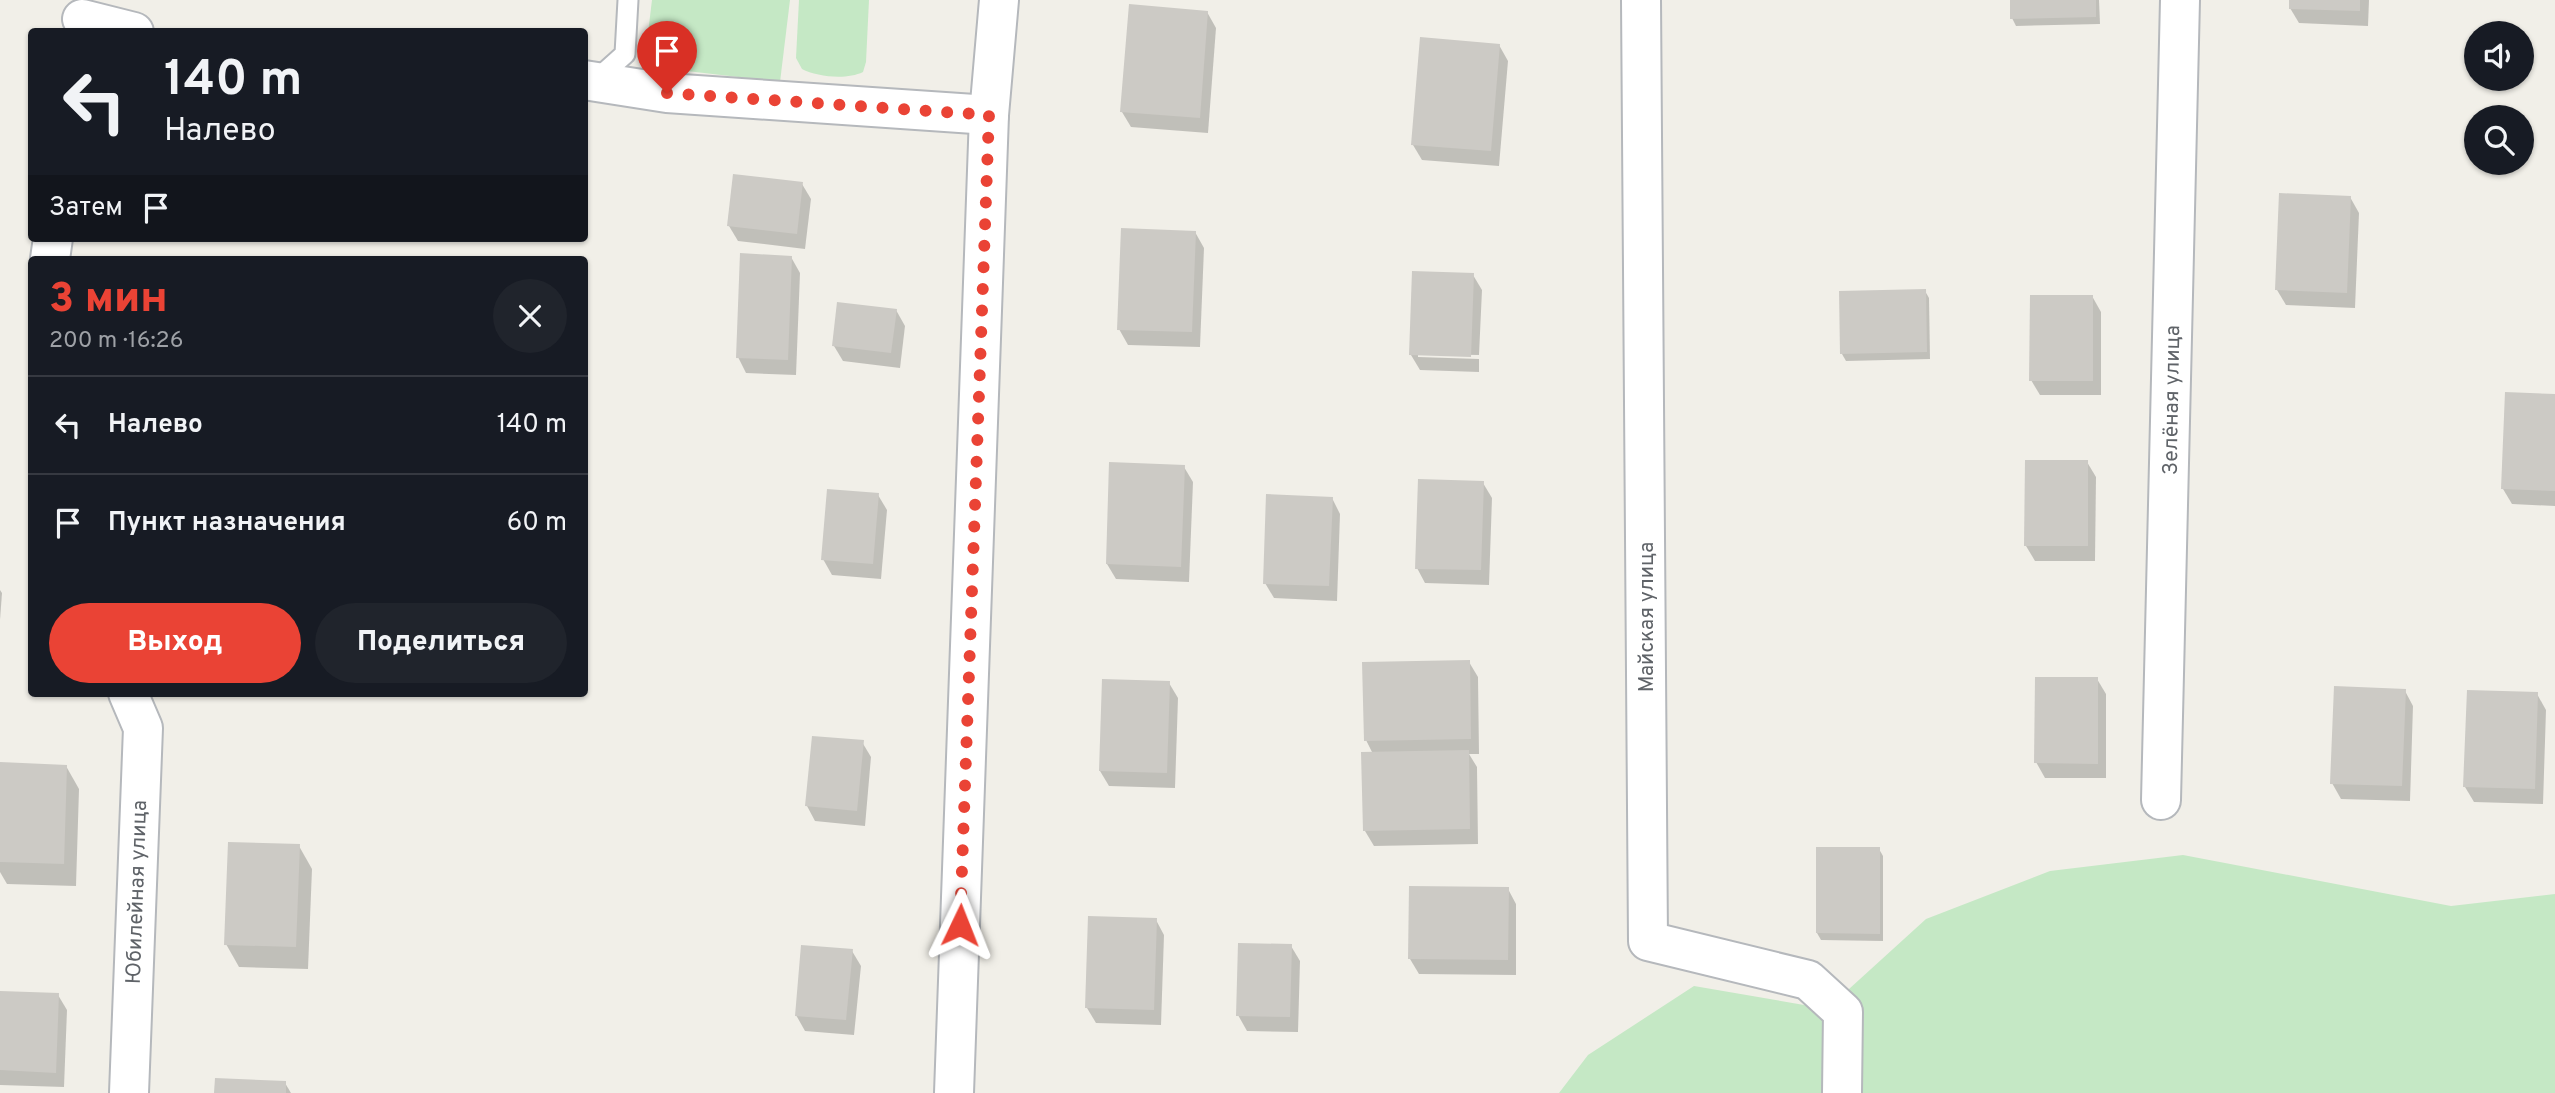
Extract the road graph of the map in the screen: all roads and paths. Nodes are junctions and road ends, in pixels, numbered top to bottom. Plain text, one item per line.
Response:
1 (628, 0) edge
2 (999, 0) edge
3 (1641, 0) edge
4 (2180, 0) edge
5 (82, 17) edge
6 (120, 28) edge
7 (590, 80) edge
8 (989, 115) junction
9 (130, 697) edge
10 (2161, 800) dead end
11 (128, 1093) edge
12 (954, 1093) edge
13 (1842, 1093) edge

1 - 7 lane
2 - 8 street
3 - 13 street, Майская улица
4 - 10 street, Зелёная улица
5 - 6 street
7 - 8 street
8 - 12 street
9 - 11 street, Юбилейная улица

